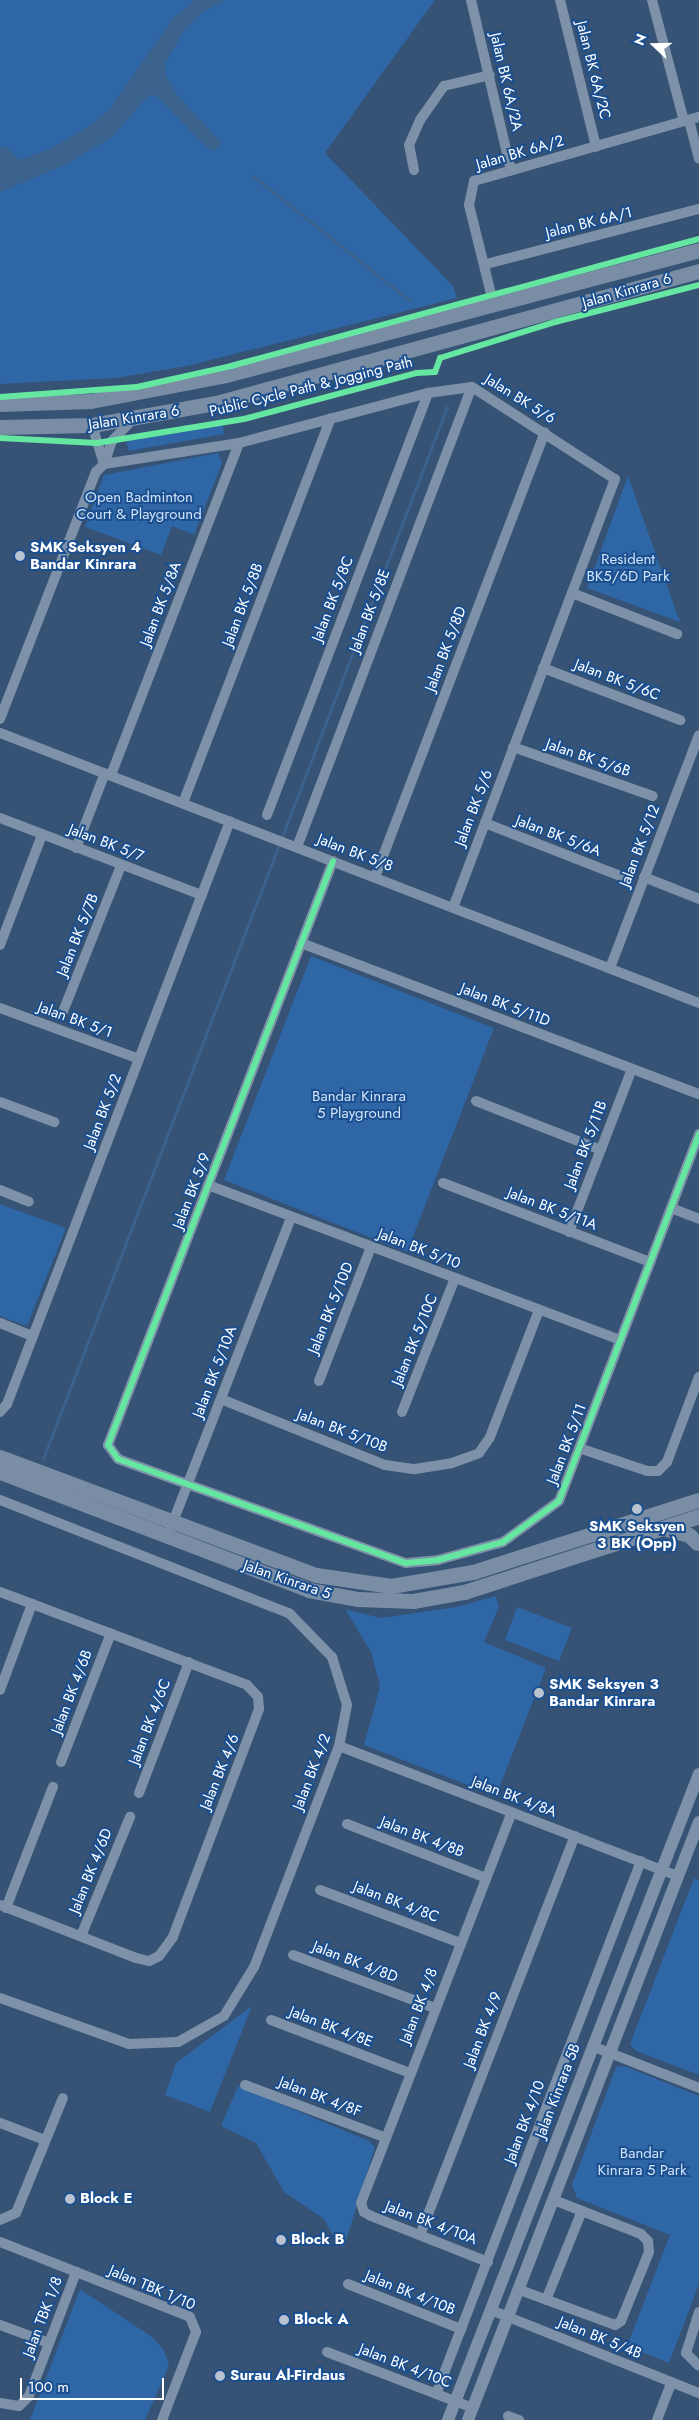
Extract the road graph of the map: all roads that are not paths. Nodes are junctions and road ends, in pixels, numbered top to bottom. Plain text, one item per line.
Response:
1 (471, 0) edge
2 (560, 0) edge
3 (652, 0) edge
4 (490, 75) junction
5 (690, 119) edge
6 (596, 147) junction
7 (699, 159) edge
8 (414, 170) dead end
9 (511, 170) junction
10 (699, 209) edge
11 (699, 250) edge
12 (486, 264) junction
13 (699, 271) edge
14 (494, 306) junction
15 (520, 323) junction
16 (480, 334) junction
17 (472, 387) junction
18 (428, 393) junction
19 (0, 404) edge
20 (331, 418) junction
21 (132, 420) junction
22 (92, 425) junction
23 (0, 427) edge
24 (546, 432) junction
25 (239, 443) junction
26 (104, 464) junction
27 (572, 593) junction
28 (677, 634) dead end
29 (543, 668) junction
30 (0, 720) edge
31 (680, 720) dead end
32 (0, 732) edge
33 (699, 735) edge
34 (513, 747) junction
35 (108, 774) junction
36 (653, 796) dead end
37 (183, 803) junction
38 (267, 815) dead end
39 (0, 818) edge
40 (230, 821) junction
41 (485, 824) junction
42 (42, 835) junction
43 (297, 847) junction
44 (76, 848) junction
45 (333, 861) junction
46 (121, 866) junction
47 (620, 876) dead end
48 (375, 877) junction
49 (644, 877) junction
50 (202, 895) junction
51 (699, 899) edge
52 (453, 908) junction
53 (301, 943) junction
54 (0, 945) edge
55 (610, 968) junction
56 (699, 1003) edge
57 (0, 1008) edge
58 (62, 1014) dead end
59 (139, 1059) junction
60 (632, 1069) junction
61 (699, 1094) edge
62 (476, 1101) dead end
63 (0, 1102) edge
64 (54, 1122) dead end
65 (699, 1134) edge
66 (600, 1150) junction
67 (443, 1183) dead end
68 (208, 1185) junction
69 (0, 1190) edge
70 (29, 1202) dead end
71 (671, 1208) junction
72 (291, 1217) junction
73 (699, 1219) edge
74 (569, 1232) junction
75 (371, 1247) junction
76 (650, 1262) junction
77 (455, 1278) junction
78 (539, 1310) junction
79 (0, 1324) edge
80 (33, 1336) junction
81 (620, 1340) junction
82 (699, 1377) edge
83 (319, 1381) dead end
84 (221, 1399) junction
85 (0, 1412) edge
86 (402, 1412) dead end
87 (579, 1448) junction
88 (0, 1457) edge
89 (0, 1472) edge
90 (187, 1486) junction
91 (0, 1500) edge
92 (692, 1502) edge
93 (695, 1518) edge
94 (173, 1520) junction
95 (662, 1528) junction
96 (167, 1537) junction
97 (698, 1546) edge
98 (0, 1592) edge
99 (32, 1604) junction
100 (111, 1634) junction
101 (188, 1662) junction
102 (0, 1690) edge
103 (339, 1746) junction
104 (61, 1762) dead end
105 (699, 1774) edge
106 (53, 1787) dead end
107 (139, 1793) dead end
108 (512, 1812) junction
109 (130, 1817) dead end
110 (699, 1822) edge
111 (347, 1824) dead end
112 (575, 1836) junction
113 (641, 1861) junction
114 (662, 1869) junction
115 (678, 1876) junction
116 (486, 1878) junction
117 (320, 1890) dead end
118 (3, 1906) edge
119 (81, 1936) junction
120 (460, 1943) junction
121 (292, 1954) dead end
122 (0, 1998) edge
123 (435, 2008) junction
124 (271, 2020) dead end
125 (592, 2046) junction
126 (610, 2052) junction
127 (410, 2073) junction
128 (245, 2084) dead end
129 (699, 2088) edge
130 (63, 2098) dead end
131 (0, 2123) edge
132 (384, 2137) junction
133 (46, 2140) junction
134 (554, 2200) junction
135 (582, 2211) junction
136 (364, 2212) joint
137 (0, 2220) edge
138 (420, 2235) junction
139 (0, 2242) edge
140 (488, 2262) junction
141 (76, 2272) junction
142 (348, 2284) dead end
143 (520, 2290) junction
144 (546, 2300) junction
145 (491, 2310) junction
146 (699, 2312) edge
147 (510, 2317) junction
148 (0, 2325) edge
149 (461, 2329) junction
150 (49, 2343) junction
151 (327, 2352) dead end
152 (699, 2366) edge
153 (671, 2383) junction
154 (699, 2393) edge
155 (436, 2394) junction
156 (455, 2402) junction
157 (0, 2403) edge
158 (470, 2414) edge
159 (508, 2416) dead end
160 (162, 2420) edge
161 (448, 2420) edge
162 (518, 2420) edge
163 (657, 2420) edge

1 - 4 street, Jalan BK 6A/2A
2 - 6 street, Jalan BK 6A/2C
3 - 5 street
4 - 8 street
4 - 9 street, Jalan BK 6A/2A
5 - 6 street, Jalan BK 6A/2
5 - 7 street
6 - 9 street, Jalan BK 6A/2
9 - 12 street, Jalan BK 6A/2
10 - 12 street, Jalan BK 6A/1
11 - 14 main road, Jalan Kinrara 6
12 - 14 street, Jalan BK 6A/2
13 - 15 main road, Jalan Kinrara 6
14 - 15 main road
14 - 16 main road
14 - 19 main road, Jalan Kinrara 6
15 - 16 main road, Jalan Kinrara 6
16 - 21 main road, Jalan Kinrara 6
17 - 18 street, Jalan BK 5/6
17 - 24 street, Jalan BK 5/6
17 - 43 street, Jalan BK 5/8E
18 - 20 street, Jalan BK 5/6
18 - 38 street, Jalan BK 5/8C
20 - 25 street, Jalan BK 5/6
20 - 37 street, Jalan BK 5/8B
21 - 22 main road, Jalan Kinrara 6
21 - 26 street
22 - 23 main road, Jalan Kinrara 6
22 - 26 street
24 - 27 street, Jalan BK 5/6
24 - 48 street, Jalan BK 5/8D
25 - 26 street, Jalan BK 5/6
25 - 35 street, Jalan BK 5/8A
26 - 30 street
27 - 28 street
27 - 29 street, Jalan BK 5/6
29 - 31 street, Jalan BK 5/6C
29 - 34 street, Jalan BK 5/6
32 - 35 street, Jalan BK 5/8
33 - 49 street, Jalan BK 5/12
34 - 36 street, Jalan BK 5/6B
34 - 41 street, Jalan BK 5/6
35 - 37 street, Jalan BK 5/8
35 - 44 street, Jalan BK 5/8A
37 - 40 street, Jalan BK 5/8
39 - 42 street, Jalan BK 5/7
40 - 43 street, Jalan BK 5/8
40 - 50 street, Jalan BK 5/2
41 - 47 street, Jalan BK 5/6A
41 - 52 street, Jalan BK 5/6
42 - 44 street, Jalan BK 5/7
42 - 54 street
43 - 45 street, Jalan BK 5/8
44 - 46 street, Jalan BK 5/7
45 - 48 street, Jalan BK 5/8
45 - 53 street, Jalan BK 5/9
46 - 50 street, Jalan BK 5/7
46 - 58 street, Jalan BK 5/7B
48 - 52 street, Jalan BK 5/8
49 - 51 street
49 - 55 street, Jalan BK 5/12
50 - 59 street, Jalan BK 5/2
52 - 55 street, Jalan BK 5/8
53 - 60 street, Jalan BK 5/11D
53 - 68 street, Jalan BK 5/9
55 - 56 street, Jalan BK 5/8
57 - 59 street, Jalan BK 5/1
59 - 80 street, Jalan BK 5/2
60 - 61 street, Jalan BK 5/11D
60 - 66 street, Jalan BK 5/11B
62 - 66 street
63 - 64 street
65 - 71 street, Jalan BK 5/11
66 - 74 street, Jalan BK 5/11B
67 - 74 street, Jalan BK 5/11A
68 - 72 street, Jalan BK 5/10
68 - 90 street, Jalan BK 5/9
69 - 70 street
71 - 73 street
71 - 76 street, Jalan BK 5/11
72 - 75 street, Jalan BK 5/10
72 - 84 street, Jalan BK 5/10A
74 - 76 street, Jalan BK 5/11A
75 - 77 street, Jalan BK 5/10
75 - 83 street, Jalan BK 5/10D
76 - 81 street, Jalan BK 5/11
77 - 78 street, Jalan BK 5/10
77 - 86 street, Jalan BK 5/10C
78 - 81 street, Jalan BK 5/10
78 - 84 street, Jalan BK 5/10B
79 - 80 street
80 - 85 street, Jalan BK 5/2
81 - 87 street, Jalan BK 5/11
82 - 87 street
84 - 90 street, Jalan BK 5/10A
87 - 90 street, Jalan BK 5/11
88 - 94 main road, Jalan Kinrara 5
89 - 96 main road, Jalan Kinrara 5
90 - 94 street, Jalan BK 5/10A
91 - 103 street, Jalan BK 4/2
92 - 93 street
92 - 94 main road, Jalan Kinrara 5
93 - 95 main road, Jalan Kinrara 5
93 - 97 street
94 - 96 street, Jalan BK 5/10A
95 - 96 main road, Jalan Kinrara 5
95 - 97 main road
98 - 99 street, Jalan BK 4/6
99 - 100 street, Jalan BK 4/6
99 - 102 street
100 - 101 street, Jalan BK 4/6
100 - 104 street, Jalan BK 4/6B
101 - 107 street, Jalan BK 4/6C
101 - 119 street, Jalan BK 4/6
103 - 108 street, Jalan BK 4/8A
103 - 122 street, Jalan BK 4/2
105 - 114 street, Jalan Kinrara 5B
106 - 118 street
108 - 112 street, Jalan BK 4/8A
108 - 116 street, Jalan BK 4/8
109 - 119 street, Jalan BK 4/6D
110 - 115 street
111 - 116 street, Jalan BK 4/8B
112 - 113 street, Jalan BK 4/8A
112 - 138 street, Jalan BK 4/9
113 - 114 street, Jalan BK 4/8A
113 - 140 street, Jalan BK 4/10
114 - 115 street, Jalan BK 4/8A
114 - 125 street, Jalan Kinrara 5B
115 - 126 street
116 - 120 street, Jalan BK 4/8
117 - 120 street, Jalan BK 4/8C
118 - 119 street, Jalan BK 4/6
120 - 123 street, Jalan BK 4/8
121 - 123 street, Jalan BK 4/8D
123 - 127 street, Jalan BK 4/8
124 - 127 street, Jalan BK 4/8E
125 - 126 street
125 - 145 street, Jalan Kinrara 5B
126 - 129 street
126 - 134 street
127 - 132 street, Jalan BK 4/8
128 - 132 street, Jalan BK 4/8F
130 - 133 street
131 - 133 street
132 - 136 street, Jalan BK 4/8
133 - 137 street
134 - 135 street
134 - 143 street
135 - 144 street
135 - 144 street
136 - 138 street, Jalan BK 4/10A
138 - 140 street, Jalan BK 4/10A
139 - 141 street, Jalan TBK 1/10
140 - 149 street, Jalan BK 4/10
141 - 150 street, Jalan TBK 1/8
141 - 160 street, Jalan TBK 1/10
142 - 149 street, Jalan BK 4/10B
143 - 144 street
143 - 147 street
145 - 147 street, Jalan BK 5/4B
145 - 156 street, Jalan Kinrara 5B
146 - 152 street
147 - 153 street, Jalan BK 5/4B
147 - 158 street
148 - 150 street
149 - 155 street, Jalan BK 4/10
150 - 157 street, Jalan TBK 1/8
151 - 155 street, Jalan BK 4/10C
153 - 154 street, Jalan BK 5/4B
153 - 163 street
155 - 156 street, Jalan BK 4/10C
156 - 158 street, Jalan BK 4/10C
156 - 161 street, Jalan Kinrara 5B
159 - 162 street

